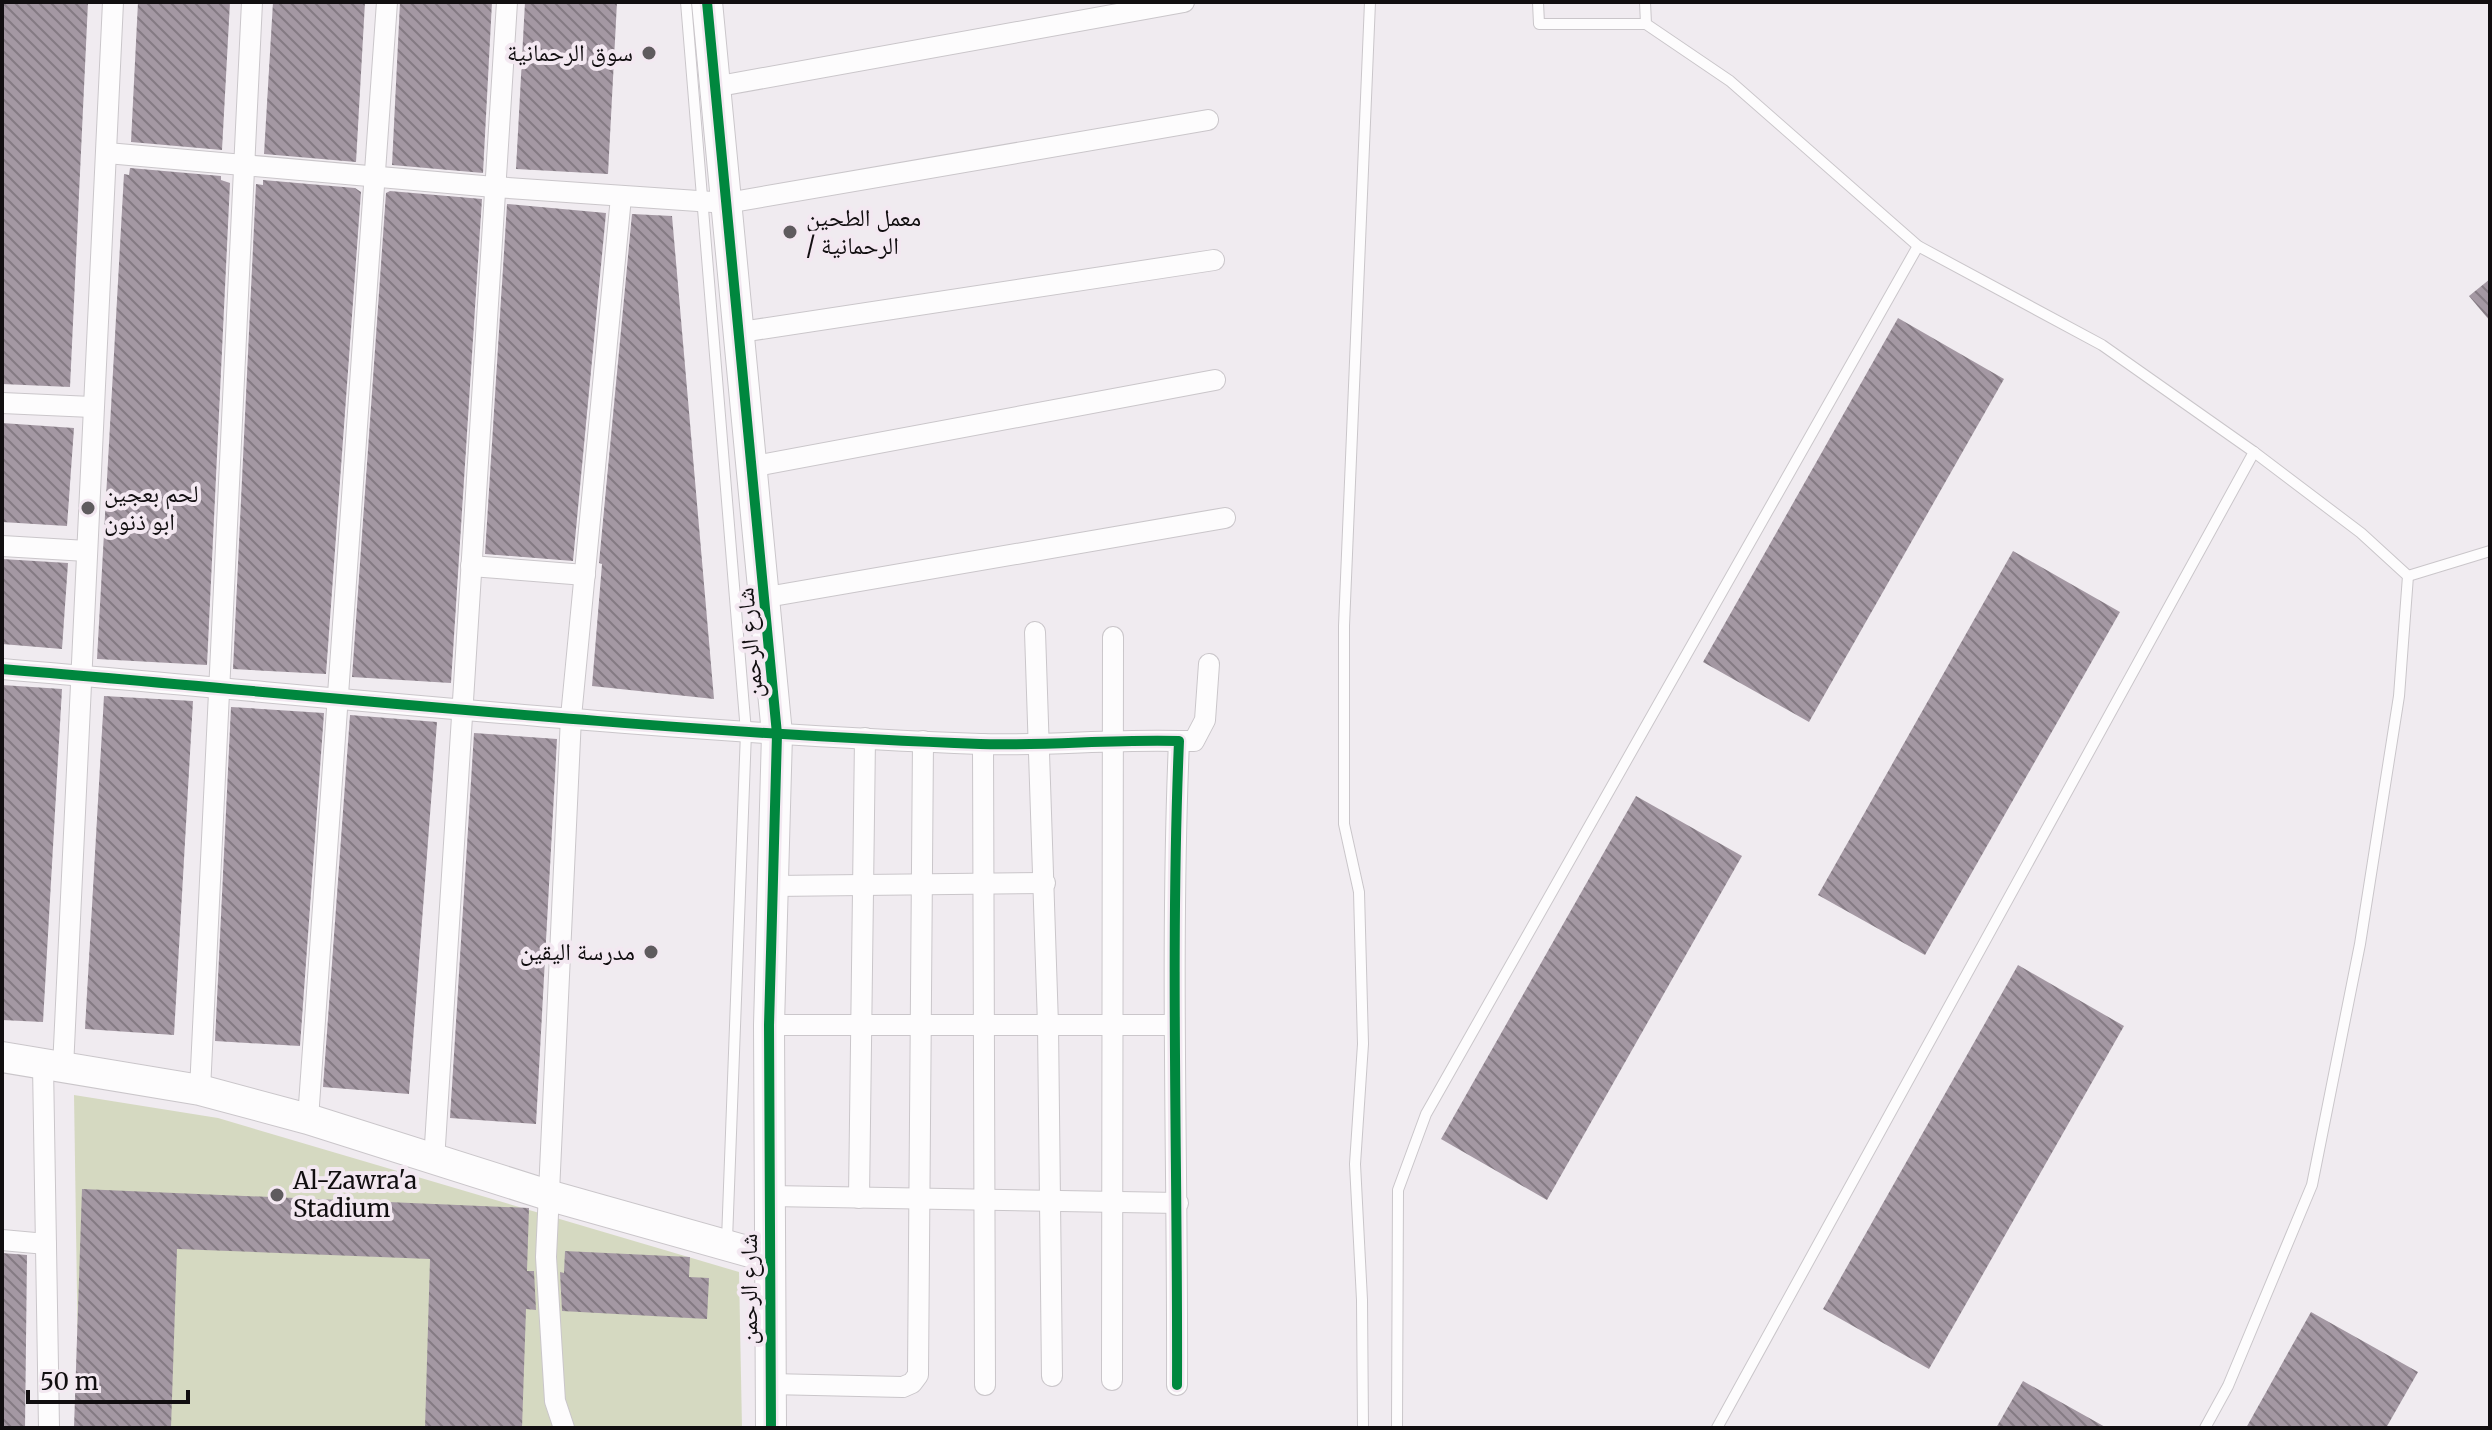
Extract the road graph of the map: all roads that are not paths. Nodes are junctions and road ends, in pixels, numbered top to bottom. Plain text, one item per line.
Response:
1 (113, 2) edge
2 (252, 2) edge
3 (387, 2) edge
4 (507, 2) edge
5 (686, 2) edge
6 (707, 2) edge
7 (1184, 2) edge
8 (1370, 2) edge
9 (1538, 2) edge
10 (1645, 2) edge
11 (1646, 24) junction
12 (714, 87) junction
13 (1208, 120) dead end
14 (107, 153) junction
15 (245, 163) junction
16 (375, 176) junction
17 (494, 187) junction
18 (621, 197) junction
19 (714, 202) junction
20 (1918, 246) junction
21 (1214, 260) dead end
22 (741, 332) junction
23 (1215, 380) dead end
24 (2, 403) edge
25 (92, 407) junction
26 (2254, 452) junction
27 (750, 467) junction
28 (1225, 518) dead end
29 (2, 546) edge
30 (87, 551) junction
31 (2490, 551) edge
32 (471, 566) junction
33 (585, 575) junction
34 (2408, 576) junction
35 (767, 597) junction
36 (1035, 632) dead end
37 (1113, 637) dead end
38 (1209, 664) dead end
39 (2, 669) edge
40 (83, 676) junction
41 (218, 687) junction
42 (335, 697) junction
43 (462, 708) junction
44 (571, 717) junction
45 (746, 732) junction
46 (777, 734) junction
47 (865, 738) junction
48 (1115, 739) junction
49 (923, 741) junction
50 (1179, 741) junction
51 (983, 744) junction
52 (1040, 744) junction
53 (984, 882) junction
54 (922, 883) junction
55 (1045, 883) junction
56 (774, 886) junction
57 (863, 886) junction
58 (769, 1025) junction
59 (862, 1025) junction
60 (984, 1025) junction
61 (1048, 1025) junction
62 (1112, 1025) junction
63 (1173, 1025) junction
64 (921, 1026) junction
65 (2, 1057) edge
66 (53, 1067) junction
67 (200, 1090) junction
68 (308, 1119) junction
69 (434, 1161) junction
70 (551, 1196) junction
71 (770, 1196) junction
72 (859, 1198) junction
73 (921, 1199) junction
74 (985, 1200) junction
75 (1050, 1201) junction
76 (1112, 1202) junction
77 (1178, 1203) junction
78 (2, 1240) edge
79 (46, 1244) junction
80 (726, 1246) junction
81 (768, 1257) junction
82 (1052, 1376) dead end
83 (1112, 1380) dead end
84 (770, 1384) junction
85 (985, 1385) dead end
86 (1177, 1385) dead end
87 (49, 1428) edge
88 (564, 1428) edge
89 (771, 1428) edge
90 (1363, 1428) edge
91 (1397, 1428) edge
92 (1717, 1428) edge
93 (2205, 1428) edge

1 - 14 street
2 - 15 street
3 - 16 street
4 - 17 street
5 - 19 lane
6 - 12 street, شارع الرحمن
7 - 12 street
8 - 90 lane
9 - 11 lane
10 - 11 lane
11 - 20 lane
12 - 19 street, شارع الرحمن
13 - 19 street
14 - 15 street
14 - 25 street
15 - 16 street
15 - 41 street
16 - 17 street
16 - 42 street
17 - 18 street
17 - 32 street
18 - 19 street
18 - 33 street
19 - 22 street, شارع الرحمن
19 - 45 lane
20 - 26 lane
20 - 91 lane
21 - 22 street
22 - 27 street, شارع الرحمن
23 - 27 street
24 - 25 street
25 - 30 street
26 - 34 lane
26 - 92 lane
27 - 35 street, شارع الرحمن
28 - 35 street
29 - 30 street
30 - 40 street
31 - 34 lane
32 - 33 street
32 - 43 street
33 - 44 street
34 - 93 lane
35 - 46 street, شارع الرحمن
36 - 52 street
37 - 48 street
38 - 50 street
39 - 40 street
40 - 41 street
40 - 66 street
41 - 42 street
41 - 67 street
42 - 43 street
42 - 68 street
43 - 44 street
43 - 69 street
44 - 45 street
44 - 70 street
45 - 46 street
45 - 80 lane
46 - 47 street
46 - 56 street, شارع الرحمن
47 - 49 street
47 - 57 street
48 - 50 street
48 - 52 street
48 - 62 street
49 - 51 street
49 - 54 street
50 - 63 street
51 - 52 street
51 - 53 street
52 - 55 street
53 - 54 street
53 - 55 street
53 - 60 street
54 - 57 street
54 - 64 street
55 - 61 street
56 - 57 street
56 - 58 street, شارع الرحمن
57 - 59 street
58 - 59 street
58 - 71 street, شارع الرحمن
59 - 64 street
59 - 72 street
60 - 61 street
60 - 64 street
60 - 74 street
61 - 62 street
61 - 75 street
62 - 63 street
62 - 76 street
63 - 77 street
64 - 73 street
65 - 66 street
66 - 67 street
66 - 79 street
67 - 68 street
68 - 69 street
69 - 70 street
70 - 80 street
70 - 88 street
71 - 72 street
71 - 81 street, شارع الرحمن
72 - 73 street
73 - 74 street
73 - 84 street
74 - 75 street
74 - 85 street
75 - 76 street
75 - 82 street
76 - 77 street
76 - 83 street
77 - 86 street
78 - 79 street
79 - 87 street
80 - 81 street
81 - 84 street, شارع الرحمن
84 - 89 street, شارع الرحمن

